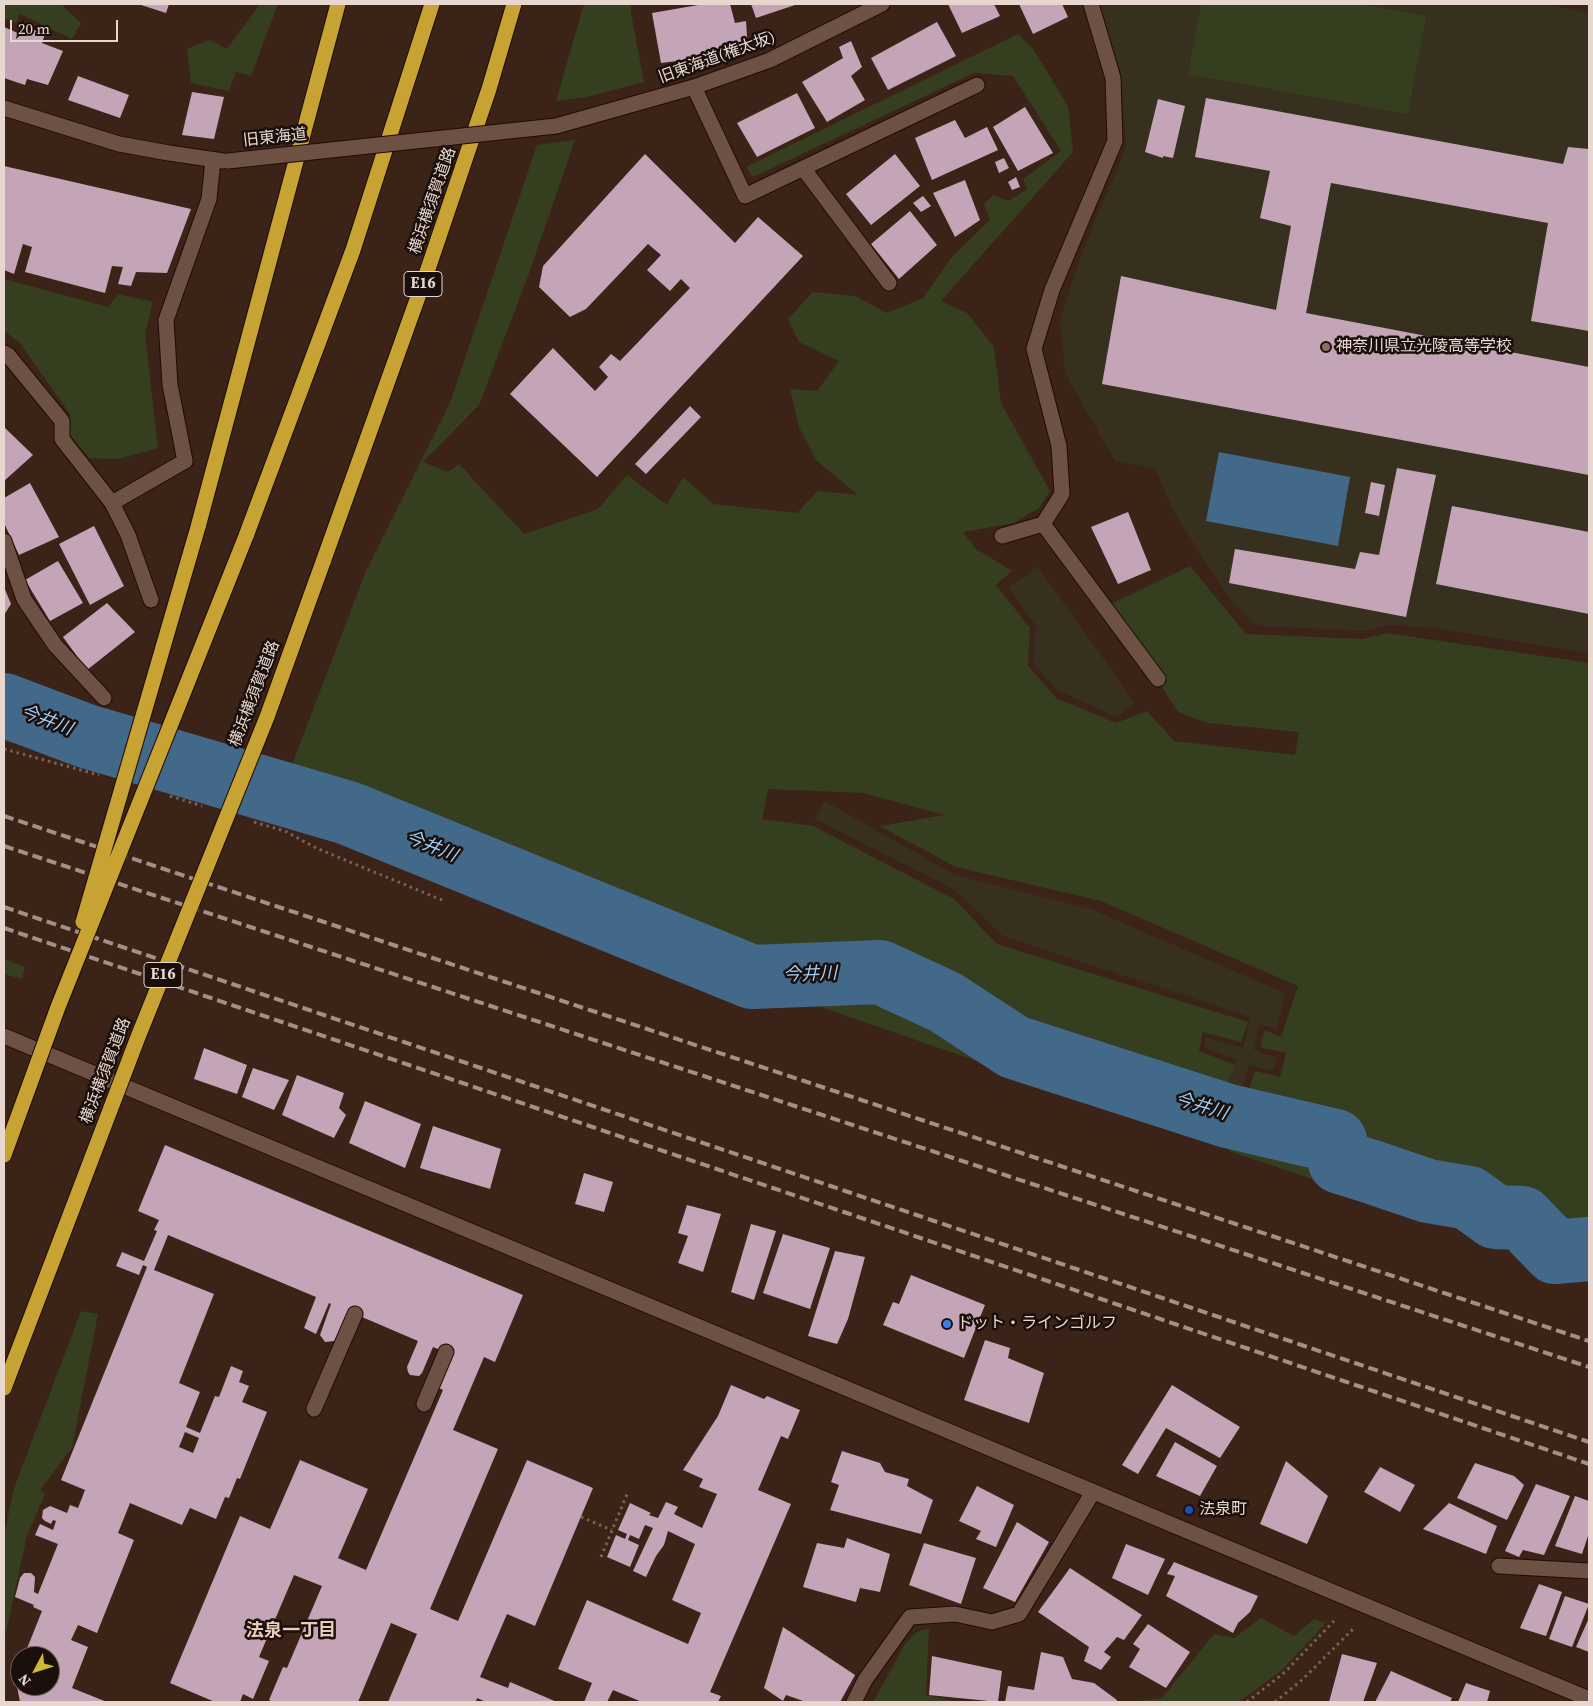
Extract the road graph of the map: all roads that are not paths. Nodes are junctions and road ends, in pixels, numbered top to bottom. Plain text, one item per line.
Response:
1 (338, 4) edge
2 (432, 4) edge
3 (514, 4) edge
4 (882, 4) edge
5 (1090, 4) edge
6 (977, 85) dead end
7 (694, 87) junction
8 (4, 108) edge
9 (556, 126) joint
10 (220, 161) junction
11 (803, 168) junction
12 (889, 283) dead end
13 (4, 352) edge
14 (112, 503) junction
15 (1043, 524) junction
16 (1002, 536) dead end
17 (4, 541) edge
18 (151, 600) dead end
19 (1158, 679) dead end
20 (104, 698) dead end
21 (58, 1007) junction
22 (4, 1036) edge
23 (4, 1155) edge
24 (355, 1314) dead end
25 (446, 1352) dead end
26 (4, 1388) edge
27 (424, 1404) dead end
28 (314, 1409) dead end
29 (1093, 1492) junction
30 (1499, 1566) dead end
31 (1589, 1571) edge
32 (1589, 1699) edge
33 (854, 1702) edge

1 - 21 highway, bridge
2 - 21 highway, bridge
3 - 26 highway, 横浜横須賀道路 / E16, bridge
4 - 7 street, 旧東海道(権太坂)
5 - 15 street
6 - 11 street
7 - 9 street, 旧東海道(権太坂)
7 - 11 street
8 - 10 street, 旧東海道
9 - 10 street, 旧東海道, bridge
10 - 14 street
11 - 12 street
13 - 14 street
14 - 18 street
15 - 16 street
15 - 19 street
17 - 20 street
21 - 23 highway, bridge
22 - 29 street
24 - 28 street
25 - 27 street
29 - 32 street
29 - 33 street
30 - 31 street

